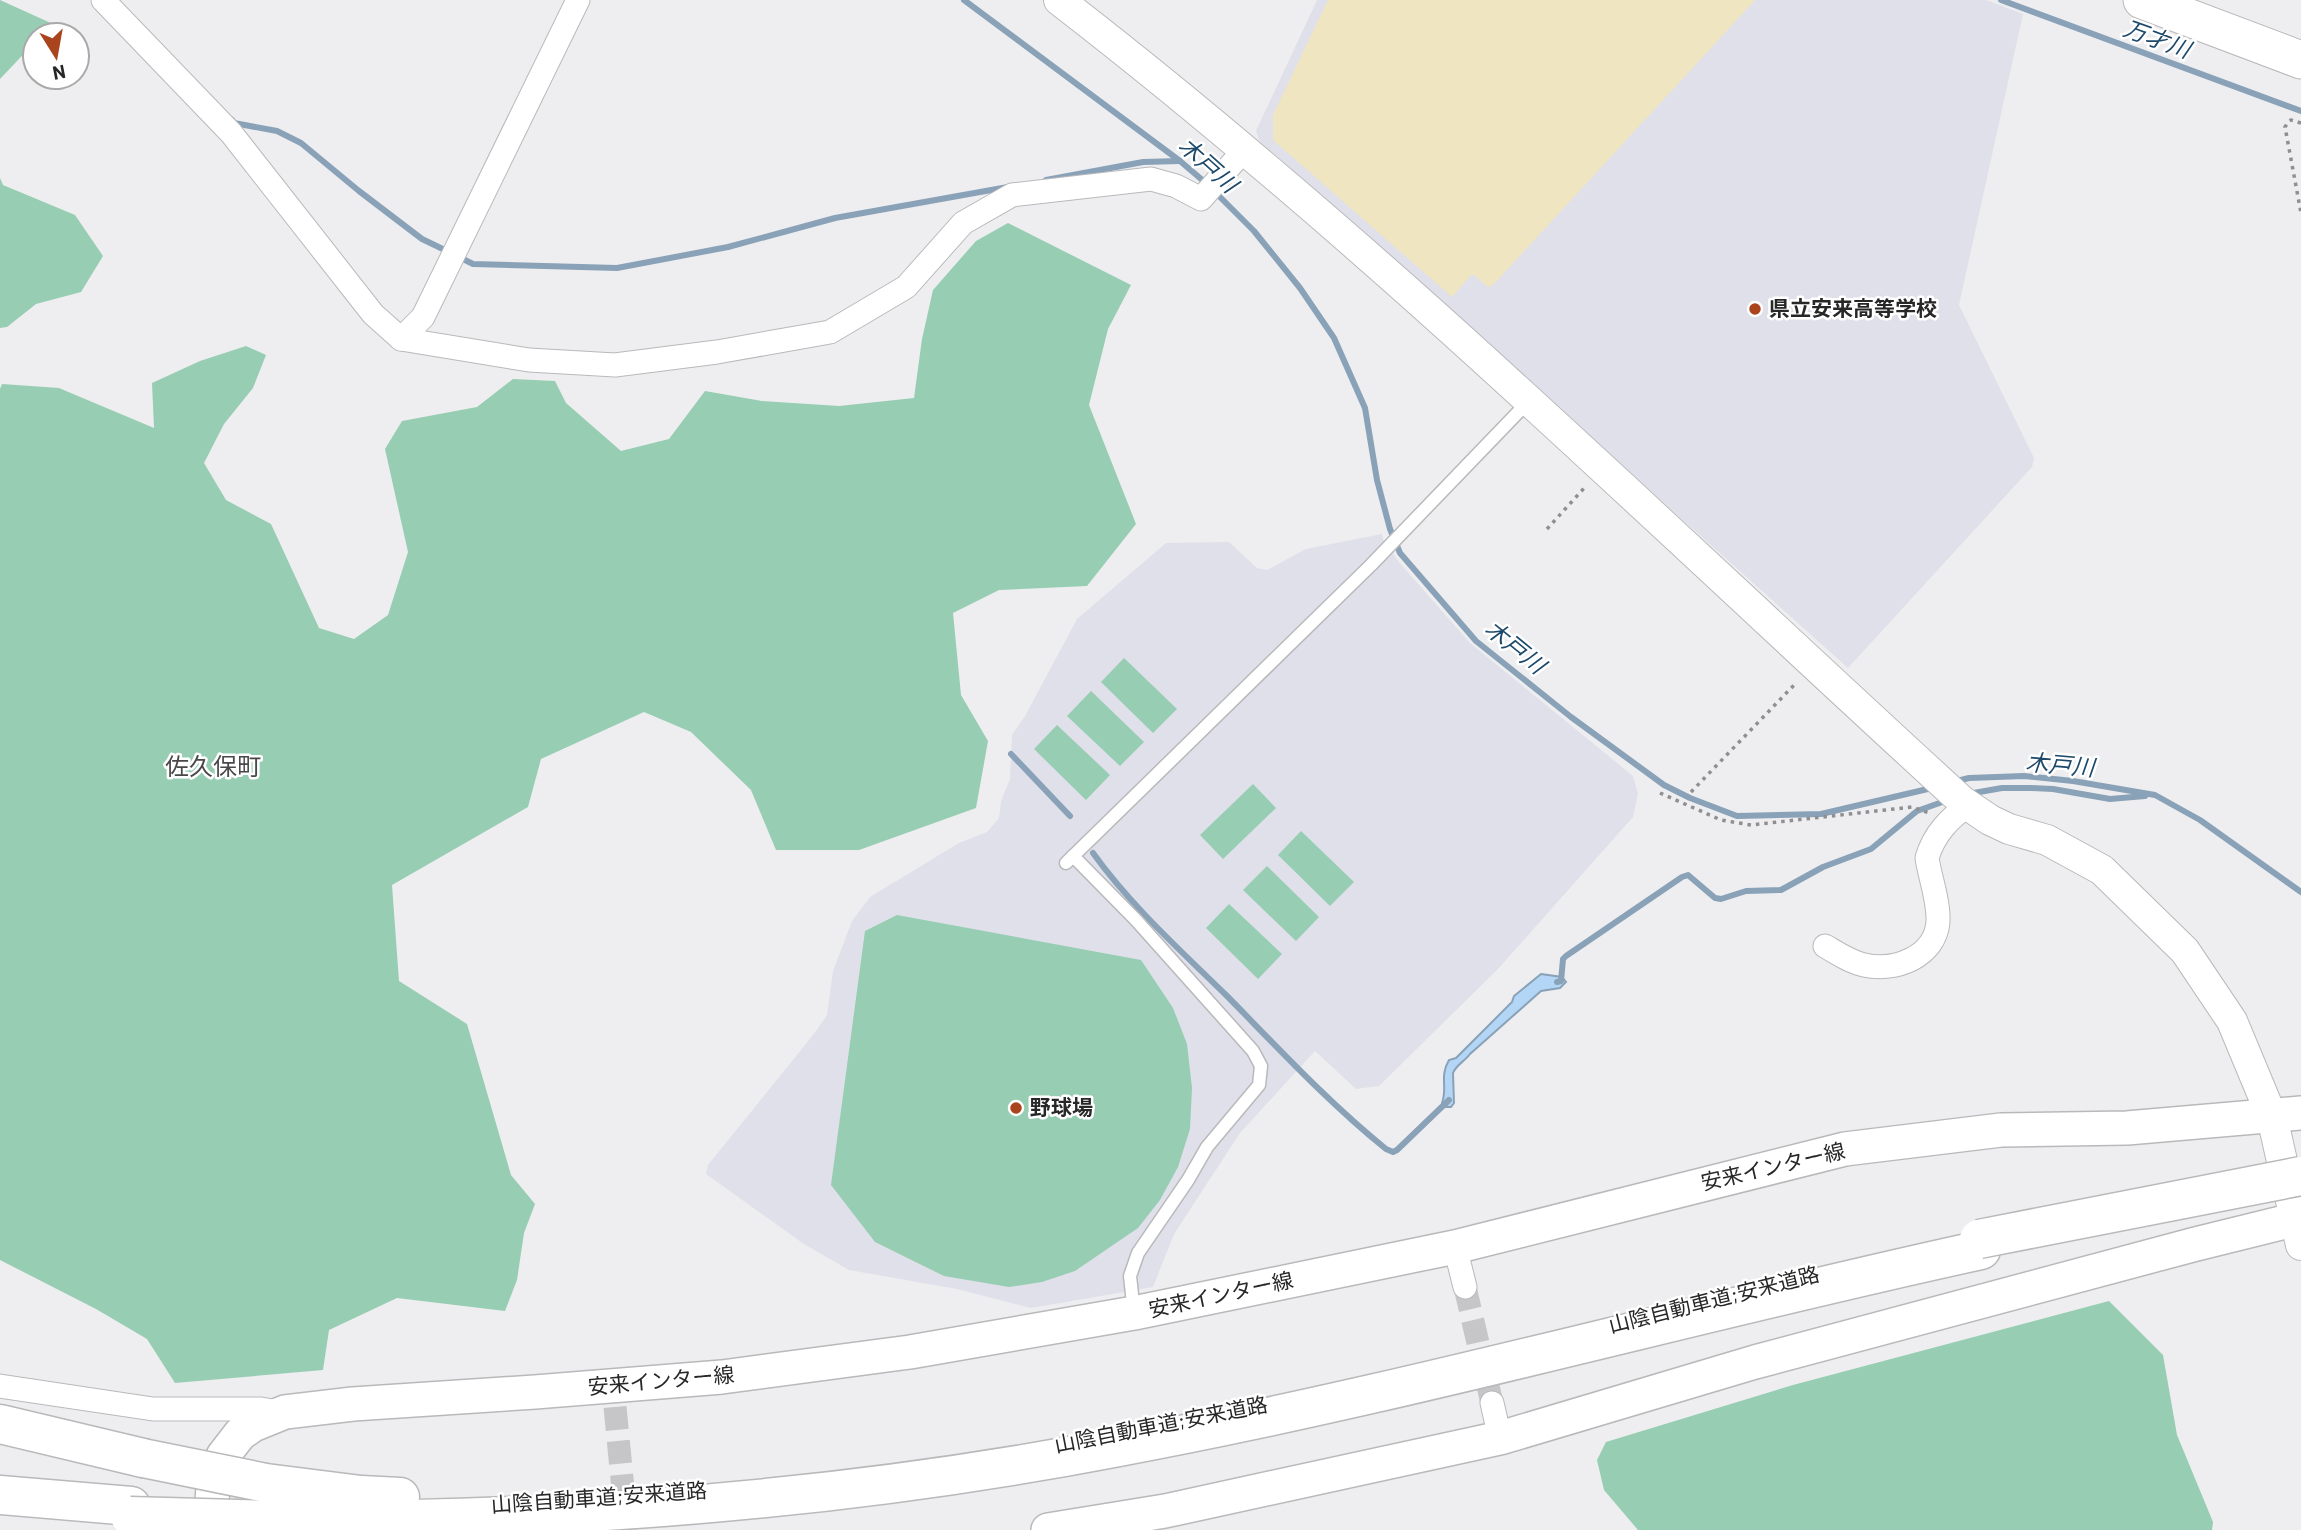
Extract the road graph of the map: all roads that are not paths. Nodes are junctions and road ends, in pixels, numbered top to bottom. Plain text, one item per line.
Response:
1 (103, 0) edge
2 (578, 0) edge
3 (1059, 0) edge
4 (2141, 0) edge
5 (2301, 60) edge
6 (1245, 149) junction
7 (401, 339) junction
8 (1528, 402) junction
9 (1965, 803) junction
10 (1825, 946) dead end
11 (2287, 1115) edge
12 (2301, 1176) edge
13 (2300, 1218) edge
14 (1980, 1245) junction
15 (1455, 1247) junction
16 (1465, 1287) tunnel mouth
17 (1134, 1313) junction
18 (0, 1386) edge
19 (1492, 1403) tunnel mouth
20 (285, 1412) junction
21 (0, 1424) edge
22 (1500, 1438) junction
23 (0, 1495) edge
24 (269, 1504) junction
25 (0, 1508) edge
26 (565, 1508) junction
27 (130, 1511) junction
28 (210, 1530) edge
29 (398, 1530) edge
30 (1048, 1530) edge

1 - 7 street
2 - 7 street
3 - 6 street
4 - 5 main road
6 - 7 street
6 - 8 street
8 - 9 street
8 - 17 lane
9 - 10 street
9 - 11 street
11 - 13 street
11 - 15 main road, 安来インター線
12 - 14 highway, 山陰自動車道;安来道路, bridge
13 - 14 highway, 山陰自動車道;安来道路
13 - 22 main road
14 - 26 highway, 山陰自動車道;安来道路
15 - 16 street
15 - 17 main road, 安来インター線
17 - 20 main road, 安来インター線
18 - 20 street
19 - 22 street
20 - 28 main road, 安来インター線
21 - 24 highway, bridge
22 - 30 main road
23 - 27 highway, 山陰自動車道;安来道路
24 - 26 highway, 山陰自動車道;安来道路
24 - 27 highway, 山陰自動車道;安来道路, bridge
25 - 27 highway, 山陰自動車道;安来道路
26 - 29 highway

